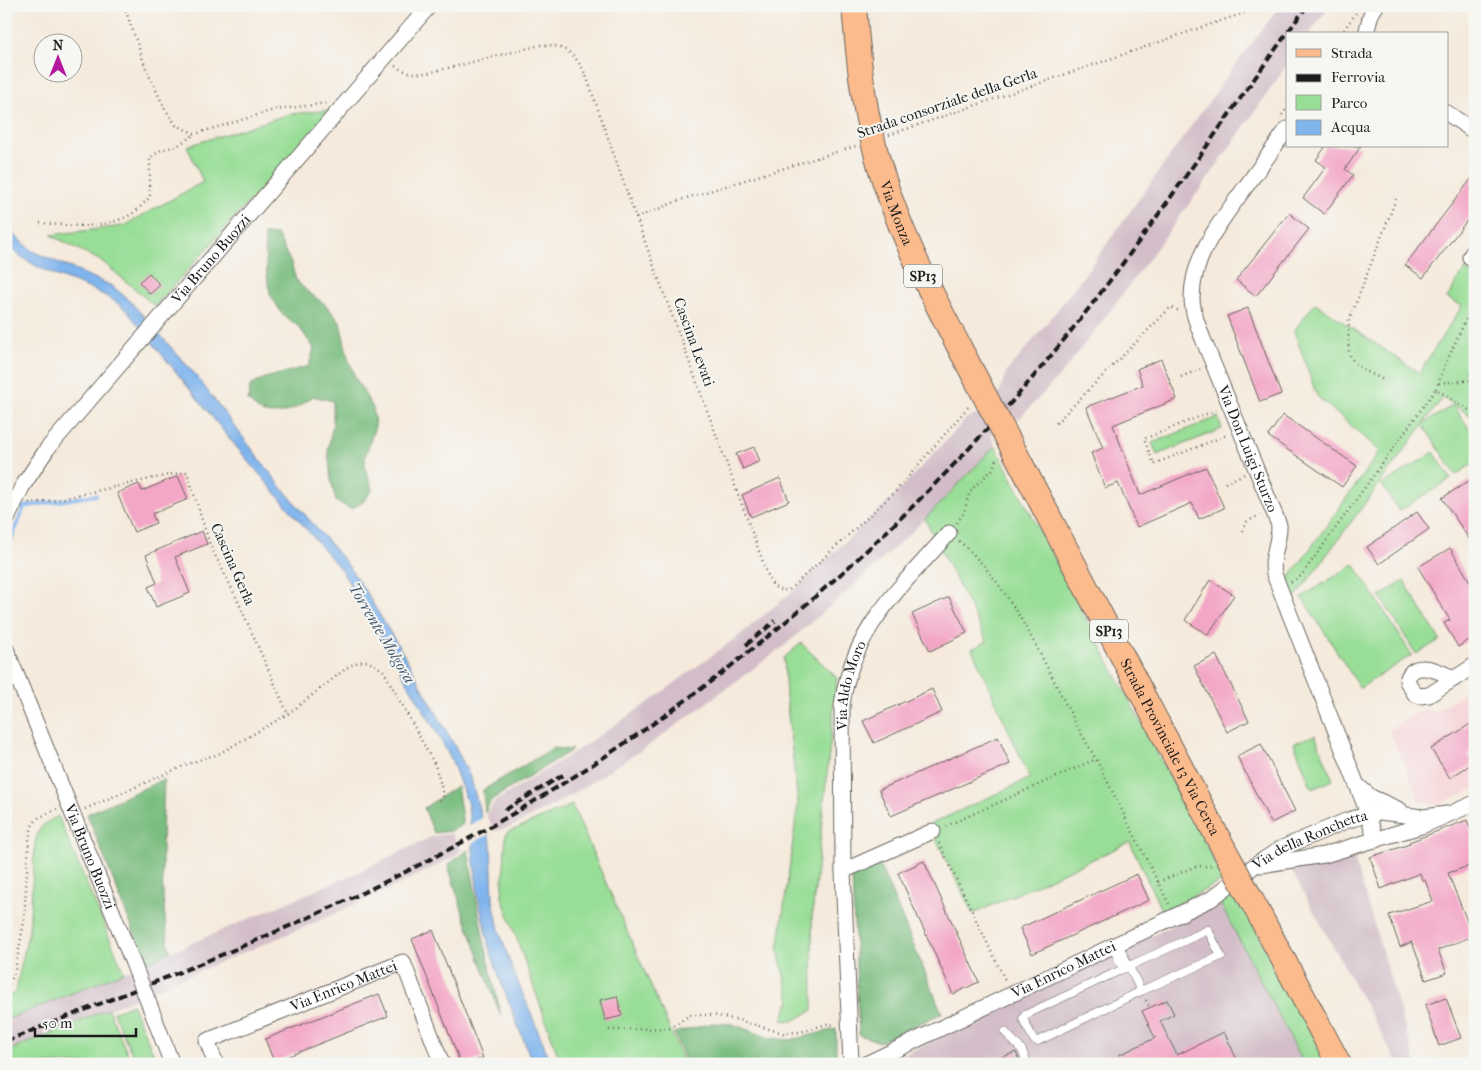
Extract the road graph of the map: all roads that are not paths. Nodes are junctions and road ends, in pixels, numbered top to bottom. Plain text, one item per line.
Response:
1 (428, 6) edge
2 (854, 6) edge
3 (1376, 6) edge
4 (1367, 32) edge
5 (1448, 113) edge
6 (1286, 130) edge
7 (1475, 132) edge
8 (986, 412) joint
9 (6, 521) edge
10 (949, 533) road end
11 (6, 649) edge
12 (1475, 665) edge
13 (1454, 679) dead end
14 (1356, 785) junction
15 (1475, 803) edge
16 (1367, 814) junction
17 (1447, 814) junction
18 (1412, 816) junction
19 (934, 832) road end
20 (1376, 840) junction
21 (1254, 866) junction
22 (843, 871) junction
23 (1116, 946) junction
24 (1126, 967) junction
25 (1141, 991) junction
26 (1005, 1032) dead end
27 (172, 1064) edge
28 (216, 1064) edge
29 (442, 1064) edge
30 (850, 1064) edge
31 (866, 1064) edge
32 (1028, 1064) edge
33 (1339, 1064) edge

1 - 9 street, Via Bruno Buozzi
2 - 8 main road, Via Monza / SP13
3 - 4 street
5 - 7 street
6 - 14 street, Via Don Luigi Sturzo
8 - 33 main road, Strada Provinciale 13 Via Cerca / SP13, bridge
10 - 22 street, Via Aldo Moro
11 - 27 street, Via Bruno Buozzi, bridge
12 - 13 street
14 - 16 street, Via Don Luigi Sturzo
14 - 18 street
15 - 17 street, Via della Ronchetta
16 - 18 street, Via della Ronchetta
16 - 20 street, Via Don Luigi Sturzo
16 - 21 street, Via della Ronchetta
17 - 18 street, Via della Ronchetta
17 - 20 street, Via della Ronchetta
19 - 22 street
20 - 21 street, Via della Ronchetta
21 - 23 street, Via Enrico Mattei
22 - 30 street, Via Aldo Moro
23 - 24 lane
23 - 31 street, Via Enrico Mattei
24 - 25 lane
24 - 25 lane
24 - 25 lane
26 - 32 lane
28 - 29 street, Via Enrico Mattei

